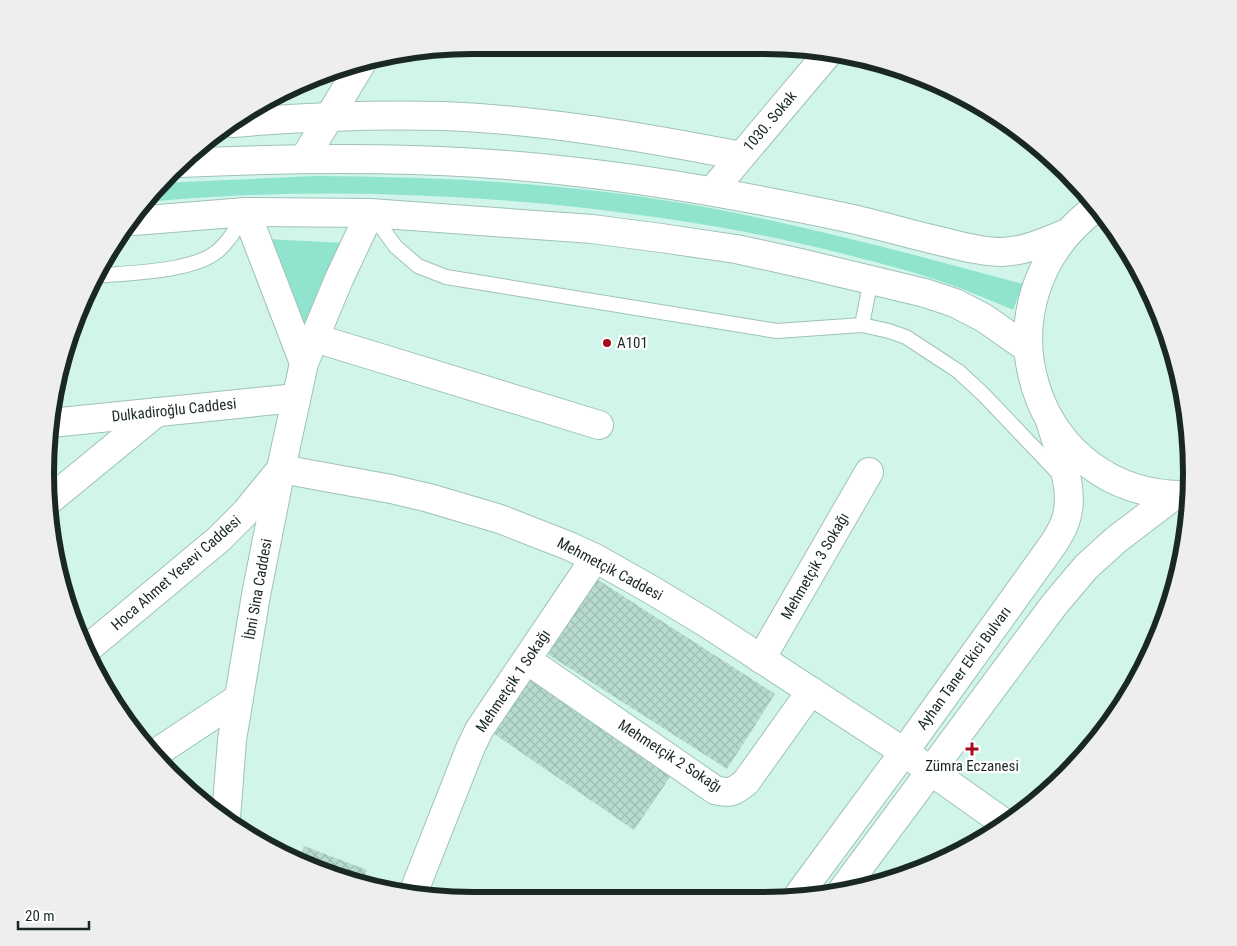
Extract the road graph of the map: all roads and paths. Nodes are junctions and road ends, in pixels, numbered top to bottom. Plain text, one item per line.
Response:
1 (824, 58) edge
2 (358, 70) edge
3 (330, 117) junction
4 (243, 122) edge
5 (741, 156) junction
6 (304, 159) junction
7 (192, 163) edge
8 (712, 191) junction
9 (1091, 211) edge
10 (246, 212) junction
11 (370, 213) junction
12 (137, 222) edge
13 (1067, 233) junction
14 (104, 275) edge
15 (871, 279) junction
16 (862, 325) junction
17 (1027, 348) junction
18 (309, 351) junction
19 (296, 398) junction
20 (157, 412) junction
21 (1050, 420) junction
22 (57, 421) edge
23 (599, 425) dead end
24 (281, 469) junction
25 (869, 472) dead end
26 (1068, 484) junction
27 (1182, 495) edge
28 (55, 496) edge
29 (594, 558) junction
30 (91, 645) edge
31 (761, 659) junction
32 (527, 660) junction
33 (811, 691) junction
34 (239, 698) junction
35 (160, 751) edge
36 (904, 752) junction
37 (930, 770) junction
38 (226, 812) edge
39 (1000, 820) edge
40 (847, 884) edge
41 (415, 888) edge
42 (802, 890) edge

1 - 5 main road, 1030. Sokak
2 - 3 main road
3 - 4 main road
3 - 5 main road
3 - 6 main road
5 - 8 main road, 1030. Sokak
6 - 7 main road
6 - 8 main road
8 - 13 main road
9 - 13 main road
10 - 11 main road
10 - 12 main road
10 - 14 lane
10 - 18 main road
11 - 15 main road
11 - 16 lane
11 - 18 main road, İbni Sina Caddesi
13 - 17 main road
15 - 16 lane
15 - 17 main road
16 - 26 lane
17 - 21 main road
18 - 19 main road, İbni Sina Caddesi
18 - 23 main road
19 - 20 main road, Dulkadiroğlu Caddesi
19 - 24 main road, İbni Sina Caddesi
20 - 22 main road, Dulkadiroğlu Caddesi
20 - 28 main road
21 - 26 main road, Ayhan Taner Ekici Bulvarı
21 - 27 main road
24 - 29 main road, Mehmetçik Caddesi
24 - 30 main road, Hoca Ahmet Yesevi Caddesi
24 - 34 main road, İbni Sina Caddesi
25 - 31 main road, Mehmetçik 3 Sokağı
26 - 36 main road, Ayhan Taner Ekici Bulvarı
27 - 37 main road
29 - 31 main road, Mehmetçik Caddesi
29 - 32 main road, Mehmetçik 1 Sokağı
31 - 33 main road, Mehmetçik Caddesi
32 - 33 main road, Mehmetçik 2 Sokağı
32 - 41 main road, Mehmetçik 1 Sokağı
33 - 36 main road, Mehmetçik Caddesi
34 - 35 main road
34 - 38 main road, İbni Sina Caddesi
36 - 37 main road, Mehmetçik Caddesi
36 - 42 main road, Ayhan Taner Ekici Bulvarı
37 - 39 main road, Mehmetçik Caddesi
37 - 40 main road

